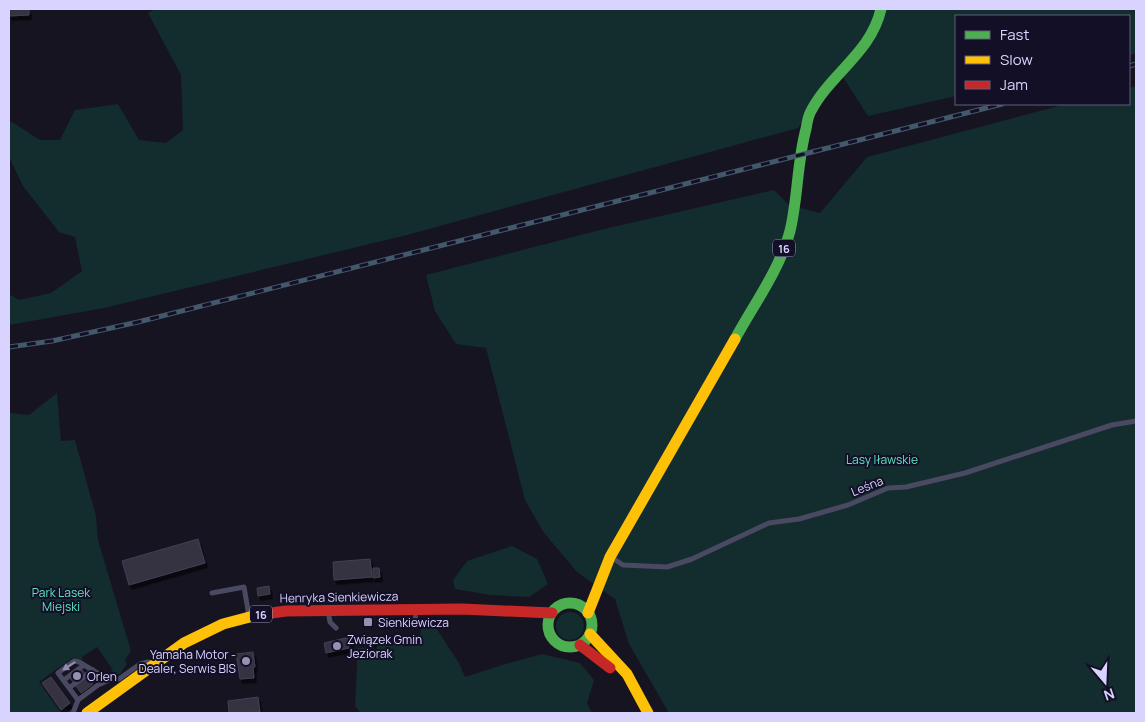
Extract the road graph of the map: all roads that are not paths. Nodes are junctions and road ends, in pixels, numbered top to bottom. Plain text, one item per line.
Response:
1 (881, 9) edge
2 (1136, 420) edge
3 (610, 557) junction
4 (212, 593) dead end
5 (580, 597) junction
6 (328, 610) junction
7 (416, 610) junction
8 (500, 612) junction
9 (588, 613) junction
10 (552, 614) junction
11 (249, 617) junction
12 (415, 623) dead end
13 (336, 628) dead end
14 (549, 628) junction
15 (590, 634) junction
16 (580, 644) junction
17 (161, 659) junction
18 (84, 665) junction
19 (93, 670) junction
20 (64, 680) junction
21 (109, 680) junction
22 (69, 688) junction
23 (78, 700) junction
24 (642, 702) junction
25 (73, 713) edge
26 (87, 713) edge
27 (648, 713) edge

1 - 3 main road, 16
2 - 3 lane, Leśna
3 - 5 main road, 16
3 - 9 main road, 16
4 - 11 lane
5 - 9 main road
5 - 10 main road, 16
6 - 7 main road, Henryka Sienkiewicza / 16
6 - 11 main road, Henryka Sienkiewicza / 16
6 - 13 lane
7 - 8 main road, Henryka Sienkiewicza / 16
7 - 12 lane
8 - 10 main road, Henryka Sienkiewicza / 16
8 - 14 main road, Henryka Sienkiewicza / 16
9 - 15 main road, 16
10 - 14 main road
11 - 17 main road, Henryka Sienkiewicza / 16
14 - 16 main road
15 - 16 main road
15 - 24 main road
16 - 24 main road
17 - 21 lane
17 - 26 main road, Henryka Sienkiewicza / 16
18 - 19 lane
18 - 20 lane
18 -> 20 lane
19 - 21 lane
19 - 22 lane
20 - 22 lane
21 - 23 lane
22 - 23 lane
23 - 25 lane
24 - 27 main road

